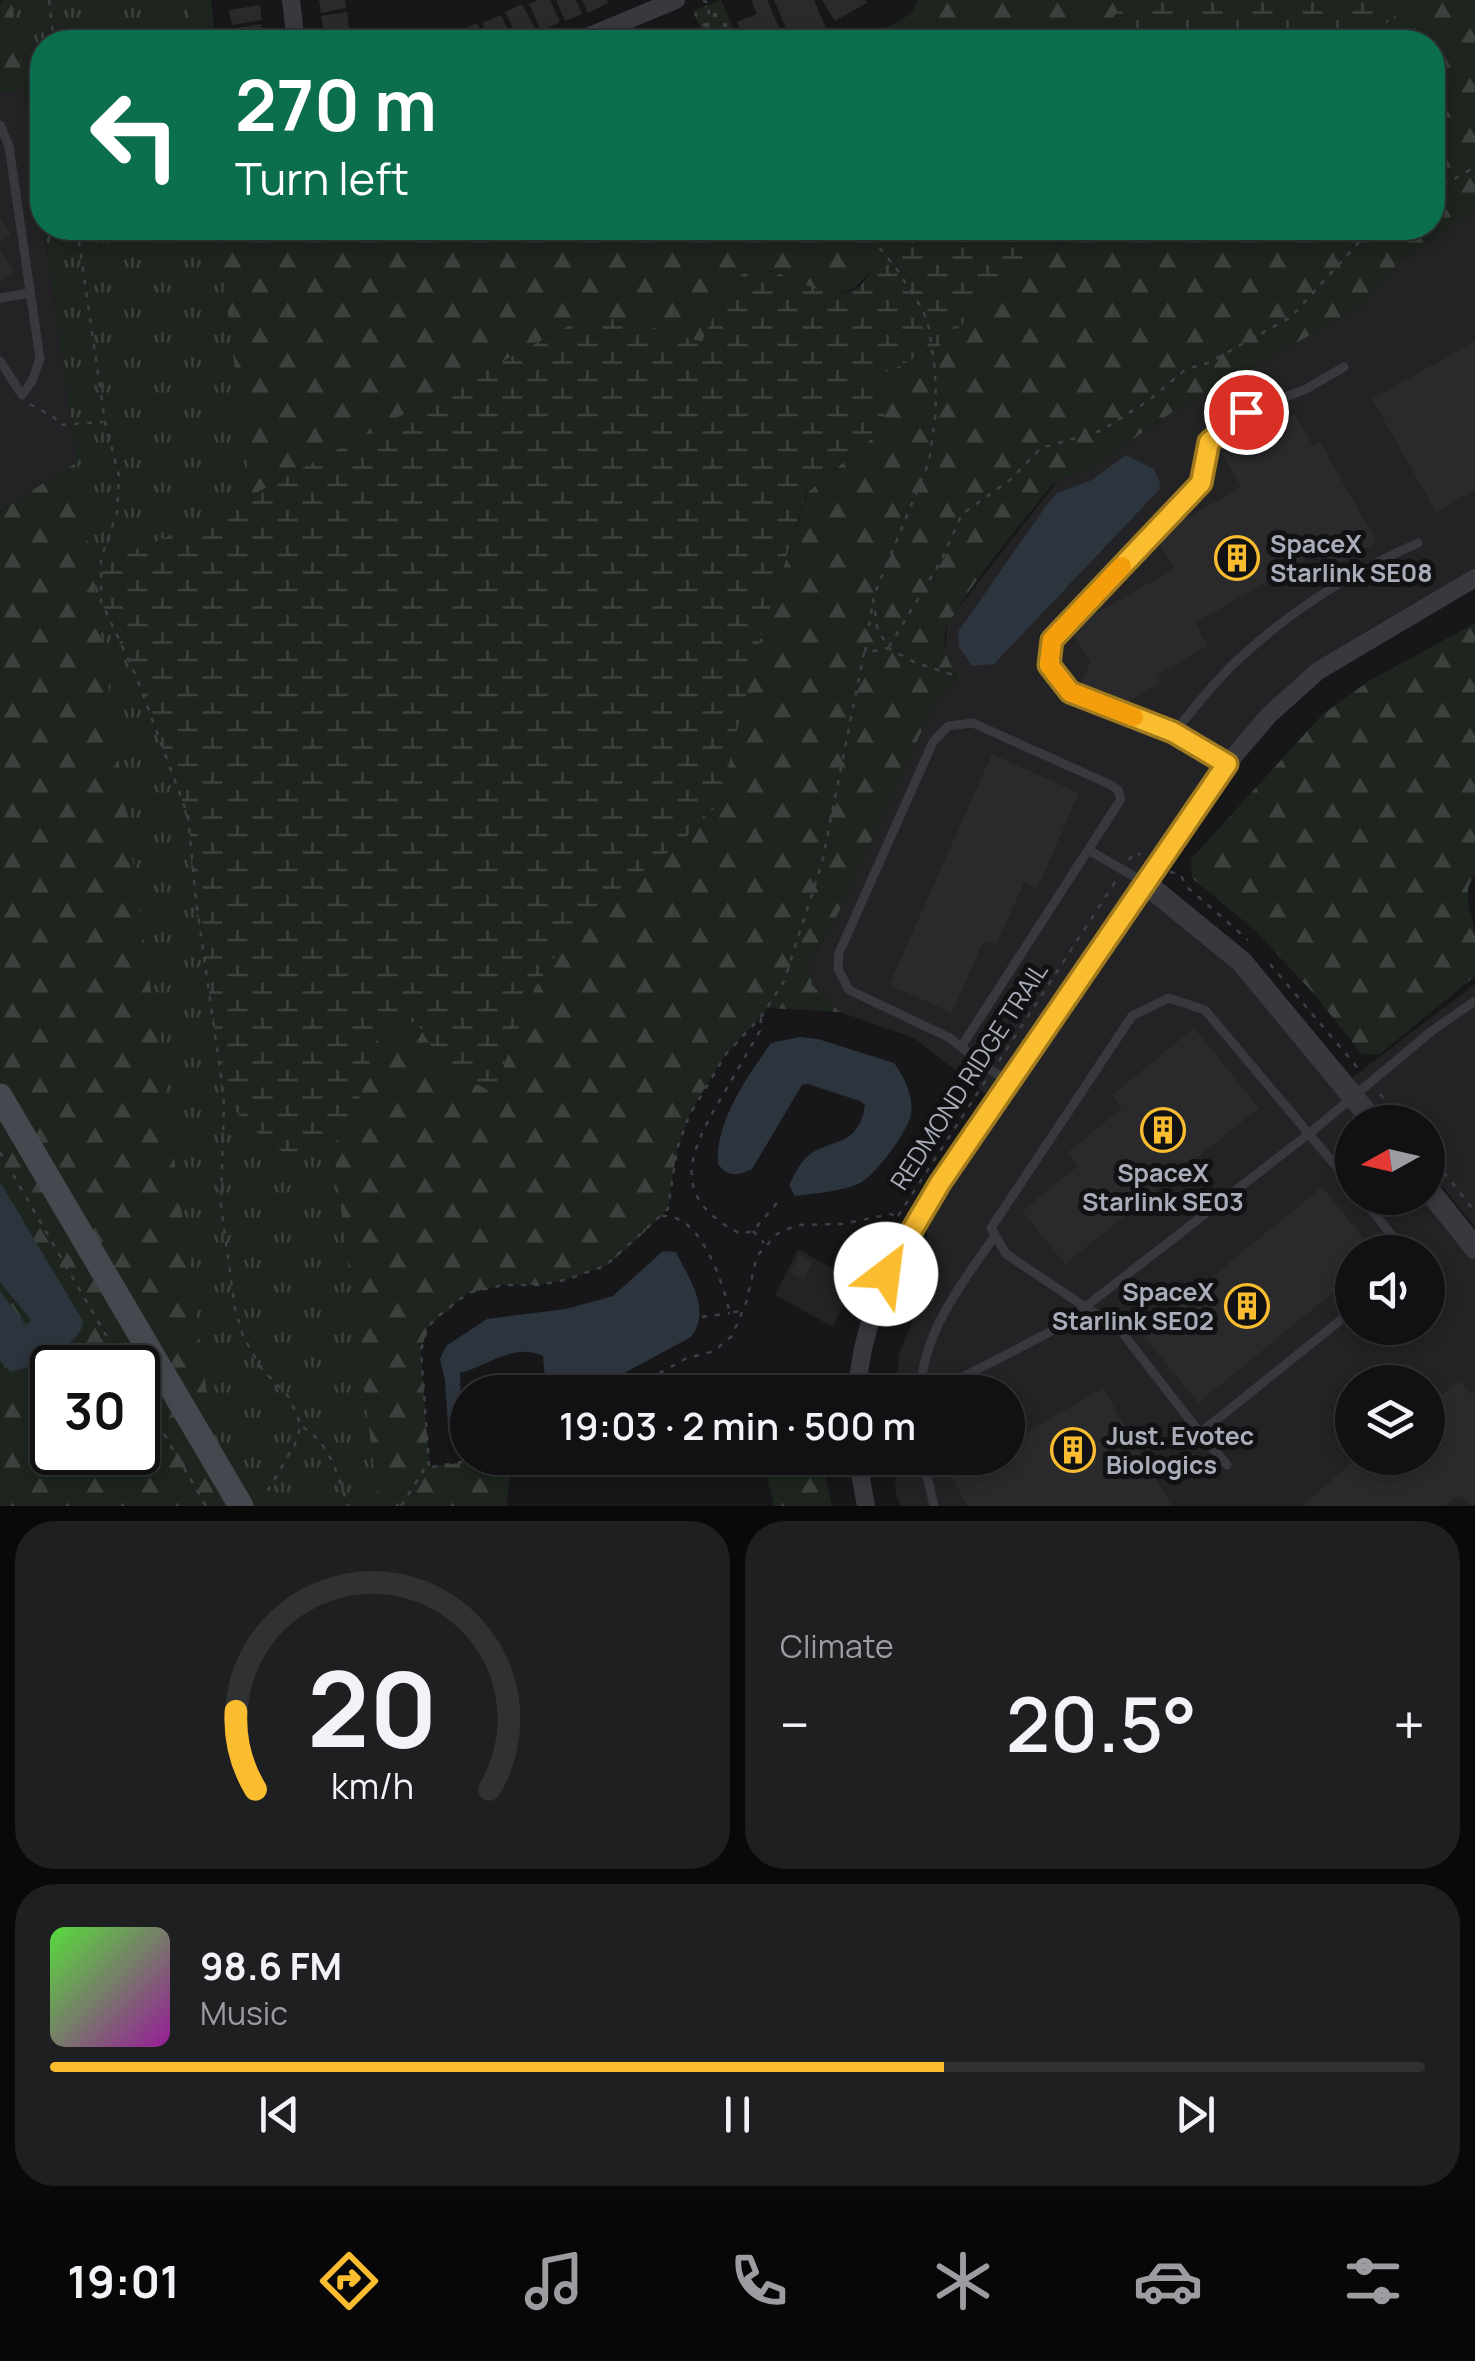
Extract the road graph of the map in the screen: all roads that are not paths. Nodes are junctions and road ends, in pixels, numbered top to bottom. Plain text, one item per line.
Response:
1 (290, 0) edge
2 (676, 0) edge
3 (294, 30) edge
4 (605, 30) edge
5 (0, 125) edge
6 (30, 294) junction
7 (0, 298) edge
8 (0, 361) edge
9 (1344, 367) dead end
10 (1418, 543) dead end
11 (1475, 578) edge
12 (1173, 732) junction
13 (1227, 764) junction
14 (1090, 851) junction
15 (1144, 882) junction
16 (1475, 1002) edge
17 (961, 1047) junction
18 (1010, 1082) junction
19 (0, 1096) edge
20 (1353, 1097) junction
21 (1360, 1105) edge
22 (1310, 1132) junction
23 (1335, 1164) edge
24 (1445, 1210) edge
25 (1376, 1215) edge
26 (1391, 1235) edge
27 (995, 1236) junction
28 (1475, 1248) edge
29 (1085, 1307) junction
30 (1335, 1324) edge
31 (858, 1375) edge
32 (921, 1375) edge
33 (967, 1375) edge
34 (1200, 1433) junction
35 (1227, 1465) dead end
36 (860, 1475) edge
37 (927, 1475) edge
38 (253, 1501) edge
39 (866, 1506) edge
40 (934, 1506) edge

1 - 3 street
2 - 4 street
5 - 6 lane
6 - 7 lane
6 - 8 lane
9 - 12 lane
10 - 12 lane
11 - 13 street
12 - 13 lane
13 - 15 street
14 - 15 lane
14 - 17 lane
14 - 17 lane
15 - 18 street
15 - 20 street
16 - 20 lane
17 - 18 lane
18 - 31 street
19 - 38 main road
20 - 21 street
20 - 22 lane
22 - 23 lane
22 - 27 lane
22 - 29 lane
24 - 28 street
25 - 26 lane
27 - 29 lane
27 - 32 lane
29 - 33 lane
29 - 34 lane
30 - 34 lane
34 - 35 lane
36 - 39 street
37 - 40 lane

